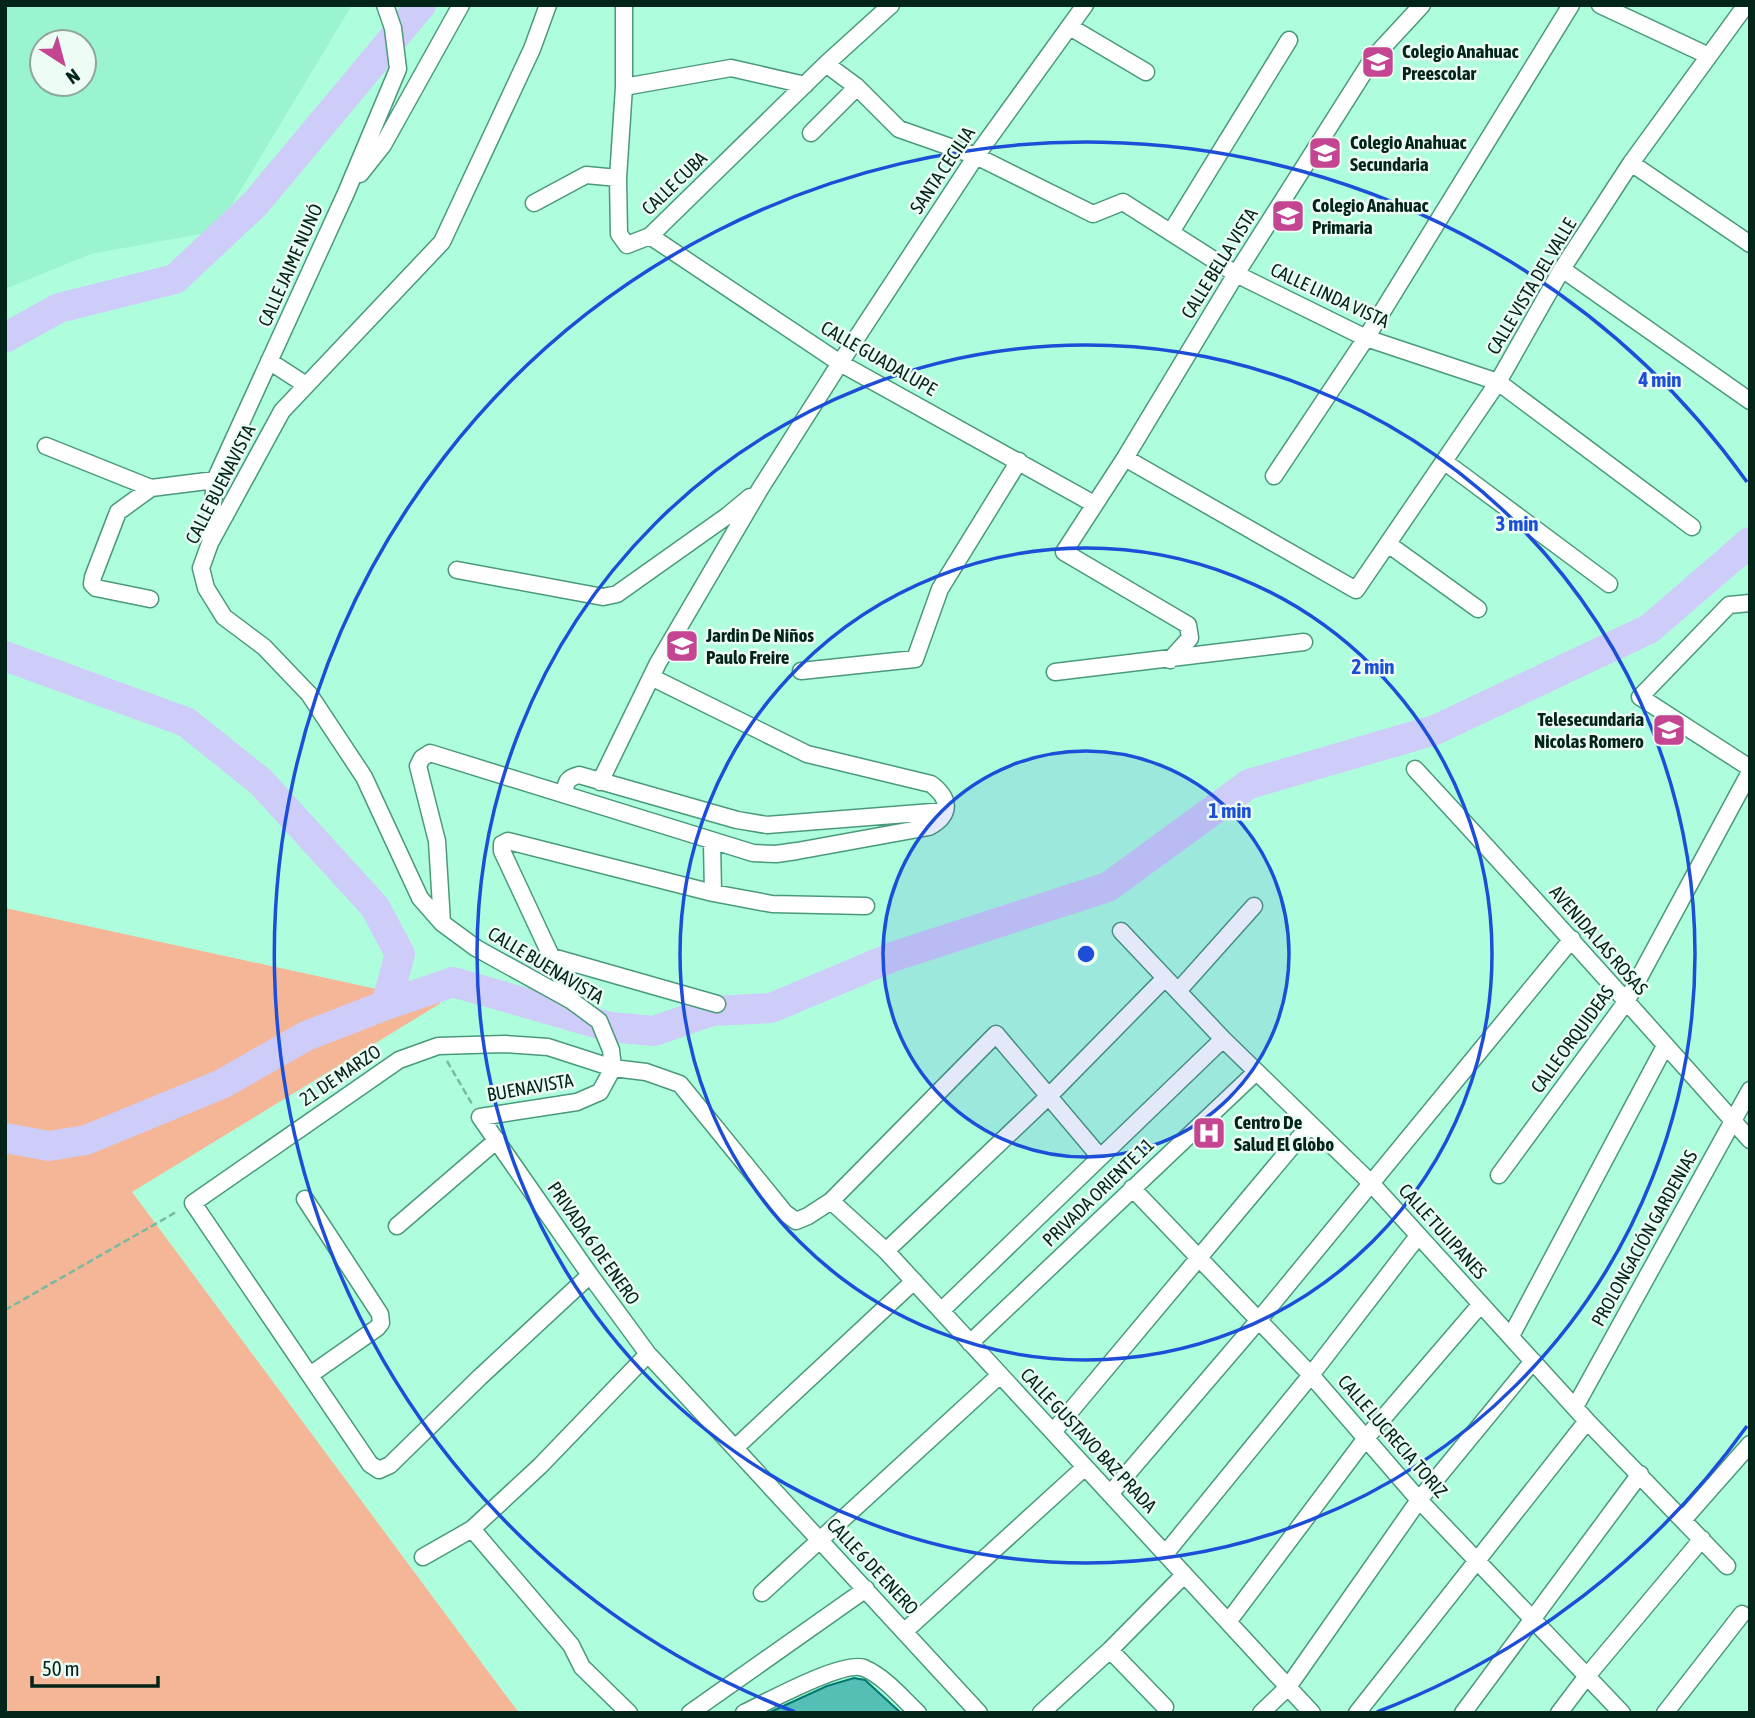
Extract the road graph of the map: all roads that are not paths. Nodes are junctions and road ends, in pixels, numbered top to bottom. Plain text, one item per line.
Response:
1 (386, 5) edge
2 (461, 5) edge
3 (548, 5) edge
4 (624, 5) edge
5 (891, 5) edge
6 (1085, 5) edge
7 (1422, 5) edge
8 (1571, 5) edge
9 (1600, 5) edge
10 (1746, 5) edge
11 (1070, 27) junction
12 (1289, 40) dead end
13 (1709, 56) junction
14 (827, 64) junction
15 (1146, 72) dead end
16 (805, 85) junction
17 (624, 87) junction
18 (857, 87) junction
19 (811, 133) dead end
20 (976, 156) junction
21 (1631, 163) junction
22 (618, 178) junction
23 (346, 193) junction
24 (534, 203) dead end
25 (1171, 232) junction
26 (650, 236) junction
27 (1750, 244) edge
28 (1562, 270) junction
29 (1236, 274) junction
30 (1366, 338) junction
31 (269, 361) junction
32 (840, 363) junction
33 (1498, 382) junction
34 (306, 385) junction
35 (1750, 401) edge
36 (46, 446) dead end
37 (1125, 458) junction
38 (1019, 461) junction
39 (1445, 462) junction
40 (1274, 476) dead end
41 (215, 480) junction
42 (151, 488) junction
43 (760, 489) junction
44 (1094, 504) junction
45 (1692, 527) dead end
46 (210, 543) junction
47 (1388, 544) junction
48 (457, 570) dead end
49 (1609, 584) dead end
50 (150, 599) dead end
51 (1750, 603) edge
52 (1478, 609) dead end
53 (1304, 642) dead end
54 (1170, 660) junction
55 (655, 670) junction
56 (801, 671) dead end
57 (1055, 672) dead end
58 (1415, 769) dead end
59 (1750, 770) edge
60 (600, 782) junction
61 (564, 794) junction
62 (946, 811) junction
63 (712, 842) junction
64 (713, 893) junction
65 (866, 906) dead end
66 (1254, 906) dead end
67 (442, 923) junction
68 (1121, 932) dead end
69 (1573, 939) junction
70 (552, 957) junction
71 (1165, 978) junction
72 (1178, 991) junction
73 (572, 1001) junction
74 (1626, 1002) junction
75 (718, 1004) dead end
76 (1223, 1039) junction
77 (1665, 1046) junction
78 (613, 1068) junction
79 (1256, 1072) junction
80 (1750, 1090) edge
81 (1050, 1095) junction
82 (480, 1117) joint
83 (1733, 1121) junction
84 (1310, 1125) junction
85 (497, 1140) junction
86 (1750, 1140) edge
87 (1101, 1157) junction
88 (1499, 1175) dead end
89 (1370, 1182) junction
90 (1132, 1188) junction
91 (305, 1199) dead end
92 (831, 1201) junction
93 (397, 1226) dead end
94 (1419, 1236) junction
95 (886, 1251) junction
96 (1198, 1256) junction
97 (590, 1275) junction
98 (914, 1281) junction
99 (1481, 1304) junction
100 (941, 1311) junction
101 (1258, 1321) junction
102 (1511, 1336) junction
103 (970, 1343) junction
104 (648, 1354) junction
105 (1533, 1361) junction
106 (1000, 1374) junction
107 (1311, 1374) junction
108 (310, 1375) junction
109 (1575, 1407) junction
110 (1587, 1421) junction
111 (1053, 1432) junction
112 (1366, 1438) junction
113 (1750, 1444) edge
114 (735, 1448) junction
115 (1085, 1466) junction
116 (1640, 1475) junction
117 (1110, 1494) junction
118 (1419, 1500) junction
119 (1684, 1519) junction
120 (472, 1528) junction
121 (1702, 1539) junction
122 (820, 1540) junction
123 (1165, 1554) junction
124 (423, 1558) dead end
125 (1477, 1561) junction
126 (1727, 1566) dead end
127 (1184, 1575) junction
128 (866, 1589) junction
129 (762, 1593) dead end
130 (1742, 1614) dead end
131 (1532, 1618) junction
132 (1227, 1622) junction
133 (905, 1631) junction
134 (1110, 1650) junction
135 (1587, 1676) junction
136 (1288, 1687) junction
137 (1165, 1707) dead end
138 (629, 1713) edge
139 (690, 1713) edge
140 (744, 1713) edge
141 (918, 1713) edge
142 (979, 1713) edge
143 (1041, 1713) edge
144 (1261, 1713) edge
145 (1312, 1713) edge
146 (1357, 1713) edge
147 (1463, 1713) edge
148 (1559, 1713) edge
149 (1622, 1713) edge
150 (1665, 1713) edge

1 - 23 street, CALLE JAIME NUNÓ
2 - 23 street
3 - 34 street, CALLE BUENAVISTA
4 - 17 street, CALLE CUBA
5 - 14 street, CALLE CUBA
6 - 11 street, SANTA CECILIA
7 - 29 street, CALLE BELLA VISTA
8 - 30 street
9 - 13 street
10 - 13 street, CALLE VISTA DEL VALLE
11 - 15 street
11 - 20 street, SANTA CECILIA
12 - 25 street
13 - 21 street, CALLE VISTA DEL VALLE
14 - 16 street, CALLE CUBA
14 - 18 street
16 - 17 street
16 - 26 street, CALLE CUBA
17 - 22 street, CALLE CUBA
18 - 19 street
18 - 20 street
20 - 25 street, CALLE LINDA VISTA
20 - 32 street, SANTA CECILIA
21 - 27 street
21 - 28 street, CALLE VISTA DEL VALLE
22 - 24 street
22 - 26 street, CALLE CUBA
23 - 31 street, CALLE JAIME NUNÓ
25 - 29 street, CALLE LINDA VISTA
26 - 32 street, CALLE GUADALUPE
28 - 33 street, CALLE VISTA DEL VALLE
28 - 35 street
29 - 30 street, CALLE LINDA VISTA
29 - 37 street, CALLE BELLA VISTA
30 - 33 street, CALLE LINDA VISTA
30 - 40 street
31 - 34 street
31 - 41 street, CALLE JAIME NUNÓ
32 - 38 street, CALLE GUADALUPE
32 - 43 street, SANTA CECILIA
33 - 39 street, CALLE VISTA DEL VALLE
33 - 45 street, CALLE LINDA VISTA
34 - 46 street, CALLE BUENAVISTA
36 - 42 street
37 - 44 street, CALLE BELLA VISTA
37 - 47 street, CALLE VISTA DEL VALLE
38 - 44 street, CALLE GUADALUPE
38 - 56 street
39 - 47 street, CALLE VISTA DEL VALLE
39 - 49 street
41 - 42 street
41 - 46 street, CALLE JAIME NUNÓ
42 - 50 street
43 - 48 street
43 - 55 street, SANTA CECILIA
44 - 54 street, CALLE BELLA VISTA
46 - 67 street, CALLE BUENAVISTA
47 - 52 street
51 - 59 street
53 - 54 street
54 - 57 street
55 - 60 street, SANTA CECILIA
55 - 62 street
58 - 69 street, AVENIDA LAS ROSAS
59 - 74 street, CALLE ORQUIDEAS
60 - 61 street
60 - 62 street
61 - 63 street
61 - 67 street
62 - 63 street
63 - 64 street
64 - 65 street
64 - 70 street
66 - 72 street
67 - 73 street, CALLE BUENAVISTA
68 - 71 street, CALLE TULIPANES
69 - 74 street, AVENIDA LAS ROSAS
69 - 89 street
70 - 73 street
70 - 75 street
71 - 72 street, CALLE TULIPANES
71 - 81 street
72 - 76 street, CALLE TULIPANES
73 - 78 street, CALLE BUENAVISTA
74 - 77 street, AVENIDA LAS ROSAS
74 - 88 street, CALLE ORQUIDEAS
76 - 79 street, CALLE TULIPANES
76 - 87 street
77 - 83 street, AVENIDA LAS ROSAS
77 - 102 street
78 - 82 street, BUENAVISTA
78 - 92 street
78 - 108 street, 21 DE MARZO
79 - 84 street, CALLE TULIPANES
79 - 90 street, PRIVADA ORIENTE 11
80 - 83 street, PROLONGACIÓN GARDENIAS
81 - 87 street
81 - 92 street
81 - 95 street
82 - 85 street, PRIVADA 6 DE ENERO
83 - 86 street, AVENIDA LAS ROSAS
83 - 109 street, PROLONGACIÓN GARDENIAS
84 - 89 street, CALLE TULIPANES
84 - 96 street
85 - 93 street
85 - 97 street, PRIVADA 6 DE ENERO
87 - 100 street
89 - 94 street, CALLE TULIPANES
89 - 101 street
90 - 96 street, CALLE LUCRECIA TORIZ
90 - 103 street, PRIVADA ORIENTE 11
91 - 108 street
92 - 95 street, CALLE GUSTAVO BAZ PRADA
94 - 99 street, CALLE TULIPANES
94 - 107 street
95 - 98 street, CALLE GUSTAVO BAZ PRADA
96 - 101 street, CALLE LUCRECIA TORIZ
96 - 111 street
97 - 104 street, PRIVADA 6 DE ENERO
97 - 108 street
98 - 100 street, CALLE GUSTAVO BAZ PRADA
98 - 114 street
99 - 102 street, CALLE TULIPANES
99 - 112 street
100 - 103 street, CALLE GUSTAVO BAZ PRADA
101 - 107 street, CALLE LUCRECIA TORIZ
101 - 117 street
102 - 105 street, CALLE TULIPANES
103 - 106 street, CALLE GUSTAVO BAZ PRADA
104 - 114 street, PRIVADA 6 DE ENERO
104 - 120 street
105 - 109 street, CALLE TULIPANES
105 - 118 street
106 - 111 street, CALLE GUSTAVO BAZ PRADA
106 - 122 street
107 - 112 street, CALLE LUCRECIA TORIZ
107 - 123 street
109 - 110 street, CALLE TULIPANES
110 - 116 street, CALLE TULIPANES
110 - 125 street
111 - 115 street, CALLE GUSTAVO BAZ PRADA
112 - 118 street, CALLE LUCRECIA TORIZ
112 - 132 street
113 - 119 street
114 - 122 street, CALLE 6 DE ENERO
115 - 117 street, CALLE GUSTAVO BAZ PRADA
115 - 133 street
116 - 119 street, CALLE TULIPANES
116 - 131 street
117 - 123 street, CALLE GUSTAVO BAZ PRADA
118 - 125 street, CALLE LUCRECIA TORIZ
118 - 136 street
119 - 121 street, CALLE TULIPANES
120 - 124 street
120 - 138 street
121 - 126 street, CALLE TULIPANES
121 - 135 street
122 - 128 street, CALLE 6 DE ENERO
122 - 129 street
123 - 127 street, CALLE GUSTAVO BAZ PRADA
125 - 131 street, CALLE LUCRECIA TORIZ
125 - 146 street
127 - 132 street, CALLE GUSTAVO BAZ PRADA
127 - 134 street
128 - 133 street, CALLE 6 DE ENERO
128 - 139 street
130 - 150 street
131 - 135 street, CALLE LUCRECIA TORIZ
131 - 147 street
132 - 136 street, CALLE GUSTAVO BAZ PRADA
133 - 142 street, CALLE 6 DE ENERO
134 - 137 street
134 - 143 street
135 - 148 street
135 - 149 street, CALLE LUCRECIA TORIZ
136 - 144 street
136 - 145 street, CALLE GUSTAVO BAZ PRADA
140 - 141 street

